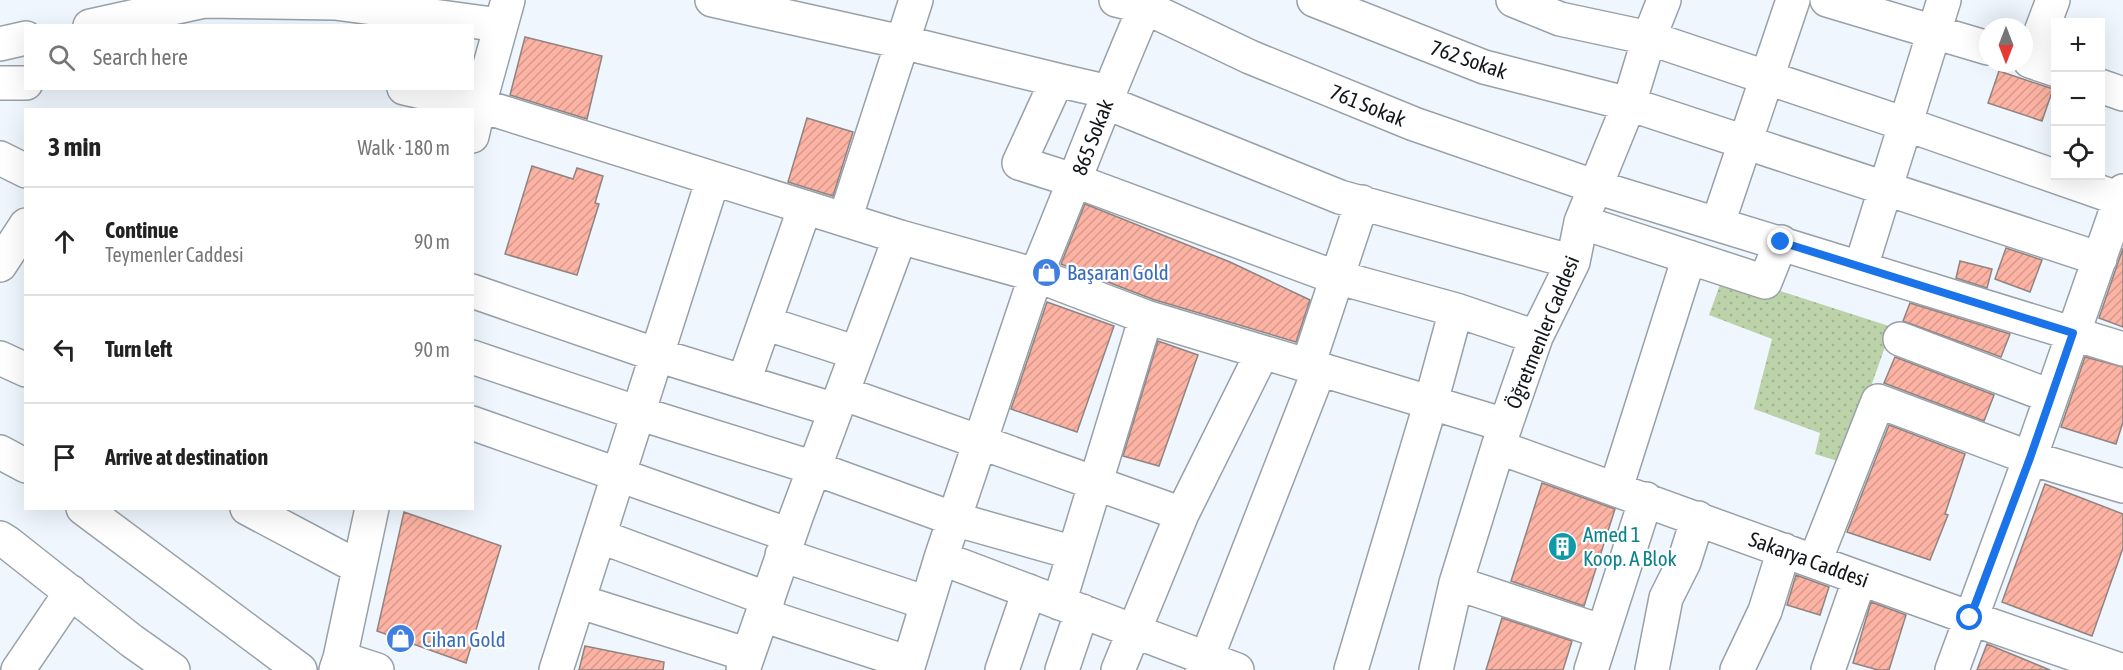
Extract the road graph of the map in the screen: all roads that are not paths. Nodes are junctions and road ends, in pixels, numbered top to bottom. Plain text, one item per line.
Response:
1 (715, 0) edge
2 (916, 0) edge
3 (1314, 0) edge
4 (1513, 0) edge
5 (1664, 0) edge
6 (1794, 0) edge
7 (1827, 0) edge
8 (1944, 0) edge
9 (2053, 0) edge
10 (1137, 2) edge
11 (504, 13) edge
12 (99, 24) edge
13 (1934, 32) junction
14 (24, 38) edge
15 (1649, 38) junction
16 (902, 42) junction
17 (0, 44) edge
18 (1979, 45) edge
19 (2037, 63) edge
20 (1767, 78) junction
21 (1057, 80) junction
22 (0, 83) edge
23 (24, 83) edge
24 (2105, 88) edge
25 (408, 90) edge
26 (2123, 94) edge
27 (1107, 97) junction
28 (1629, 104) junction
29 (448, 108) edge
30 (476, 121) edge
31 (1905, 124) junction
32 (1746, 142) junction
33 (0, 158) edge
34 (24, 170) edge
35 (713, 179) junction
36 (1076, 181) junction
37 (1596, 186) junction
38 (1886, 189) junction
39 (2122, 197) edge
40 (1362, 202) junction
41 (805, 207) junction
42 (845, 219) junction
43 (1581, 222) junction
44 (1719, 223) junction
45 (24, 230) edge
46 (900, 237) junction
47 (1781, 242) junction
48 (1689, 257) junction
49 (2100, 259) junction
50 (1573, 262) junction
51 (9, 266) edge
52 (1861, 267) junction
53 (1036, 275) junction
54 (1338, 278) junction
55 (474, 292) edge
56 (1456, 310) junction
57 (1146, 316) junction
58 (765, 323) junction
59 (2073, 333) junction
60 (1536, 337) junction
61 (1900, 339) dead end
62 (2123, 349) edge
63 (857, 353) junction
64 (1262, 353) junction
65 (657, 355) junction
66 (0, 358) edge
67 (474, 358) edge
68 (1314, 367) junction
69 (24, 369) edge
70 (744, 381) junction
71 (2050, 396) junction
72 (838, 401) junction
73 (1431, 402) junction
74 (638, 413) junction
75 (474, 424) edge
76 (1502, 436) junction
77 (980, 441) junction
78 (2030, 458) junction
79 (814, 468) junction
80 (618, 476) junction
81 (1095, 484) junction
82 (2123, 486) edge
83 (1631, 494) junction
84 (86, 510) edge
85 (251, 510) edge
86 (372, 510) edge
87 (1182, 514) junction
88 (1698, 518) junction
89 (954, 519) junction
90 (599, 536) junction
91 (0, 538) edge
92 (786, 545) junction
93 (1784, 550) junction
94 (1074, 553) junction
95 (941, 558) junction
96 (1815, 561) junction
97 (358, 567) junction
98 (1860, 578) junction
99 (1456, 583) junction
100 (1029, 591) junction
101 (71, 592) junction
102 (578, 601) junction
103 (927, 603) junction
104 (765, 607) junction
105 (1071, 607) junction
106 (1970, 618) junction
107 (1133, 631) junction
108 (1603, 632) junction
109 (746, 663) edge
110 (338, 664) edge
111 (1205, 664) edge
112 (908, 666) edge
113 (18, 670) edge
114 (174, 670) edge
115 (300, 670) edge
116 (377, 670) edge
117 (556, 670) edge
118 (1002, 670) edge
119 (1062, 670) edge
120 (1118, 670) edge
121 (1237, 670) edge
122 (1351, 670) edge
123 (1436, 670) edge
124 (1591, 670) edge
125 (1652, 670) edge
126 (1737, 670) edge
127 (1828, 670) edge
128 (1952, 670) edge
129 (2120, 670) edge

1 - 16 street
2 - 16 street
3 - 28 street, 762 Sokak
4 - 15 street
5 - 15 street, Öğretmenler Caddesi
6 - 20 street
7 - 13 street
8 - 13 street
9 - 19 street
10 - 27 street, 865 Sokak
10 - 37 street, 761 Sokak
11 - 12 street
11 - 30 street
13 - 18 street
13 - 31 street
14 - 17 street
15 - 20 street
15 - 28 street, Öğretmenler Caddesi
16 - 21 street
16 - 42 street
20 - 31 street
20 - 32 street
21 - 27 street
21 - 36 street
22 - 23 street
24 - 26 street
25 - 29 street, Sakarya Caddesi
27 - 36 street, 865 Sokak
27 - 40 street
28 - 32 street, 762 Sokak
28 - 37 street, Öğretmenler Caddesi
30 - 35 street, Sakarya Caddesi
31 - 38 street
31 - 39 street
32 - 38 street, 762 Sokak
32 - 44 street
33 - 34 street
35 - 41 street, Sakarya Caddesi
35 - 65 street
36 - 53 street, 865 Sokak
36 - 54 street
37 - 43 street, Öğretmenler Caddesi
37 - 44 street, 761 Sokak
38 - 49 street, 762 Sokak
38 - 52 street
39 - 49 street
40 - 50 street
40 - 54 street
41 - 42 street, Sakarya Caddesi
41 - 58 street
42 - 46 street, Sakarya Caddesi
43 - 48 street
43 - 50 street, Öğretmenler Caddesi
44 - 47 street, 761 Sokak
45 - 51 street
46 - 53 street, Sakarya Caddesi
46 - 63 street
47 - 48 street
47 - 52 street, 761 Sokak
48 - 83 street
49 - 59 street
50 - 60 street, Öğretmenler Caddesi
52 - 59 street, 761 Sokak
53 - 57 street, Sakarya Caddesi
53 - 77 street, 865 Sokak
54 - 56 street
54 - 68 street
55 - 65 street
56 - 60 street
56 - 73 street
57 - 64 street, Sakarya Caddesi
57 - 81 street
58 - 63 street
58 - 70 street
59 - 62 street, 761 Sokak
59 - 71 street
60 - 76 street, Öğretmenler Caddesi
61 - 71 street
63 - 72 street
64 - 68 street, Sakarya Caddesi
64 - 87 street
65 - 70 street
65 - 74 street
66 - 69 street
67 - 74 street
68 - 73 street, Sakarya Caddesi
68 - 111 street
70 - 72 street
71 - 78 street
72 - 77 street
72 - 79 street
73 - 76 street, Sakarya Caddesi
73 - 122 street
74 - 79 street
74 - 80 street
75 - 80 street
76 - 83 street, Sakarya Caddesi
76 - 99 street, Öğretmenler Caddesi
77 - 81 street
77 - 89 street, 865 Sokak
78 - 82 street
78 - 96 street
78 - 106 street
79 - 89 street
79 - 92 street
80 - 90 street
80 - 92 street
81 - 87 street
81 - 94 street
83 - 88 street, Sakarya Caddesi
83 - 108 street
84 - 115 street
85 - 97 street
86 - 97 street
87 - 107 street
88 - 93 street, Sakarya Caddesi
88 - 125 street
89 - 94 street
89 - 95 street, 865 Sokak
90 - 102 street
90 - 104 street
91 - 101 street
92 - 103 street
92 - 104 street
93 - 96 street, Sakarya Caddesi
93 - 126 street
94 - 105 street
95 - 100 street
95 - 103 street, 865 Sokak
96 - 98 street, Sakarya Caddesi
97 - 110 street
98 - 106 street, Sakarya Caddesi
98 - 127 street
99 - 108 street
99 - 123 street, Öğretmenler Caddesi
100 - 105 street
100 - 118 street
101 - 113 street
101 - 114 street
102 - 109 street
102 - 117 street
103 - 112 street, 865 Sokak
104 - 109 street
104 - 112 street
105 - 107 street
105 - 119 street
106 - 128 street
106 - 129 street, Sakarya Caddesi
107 - 111 street
107 - 120 street
108 - 124 street
110 - 116 street
111 - 121 street

